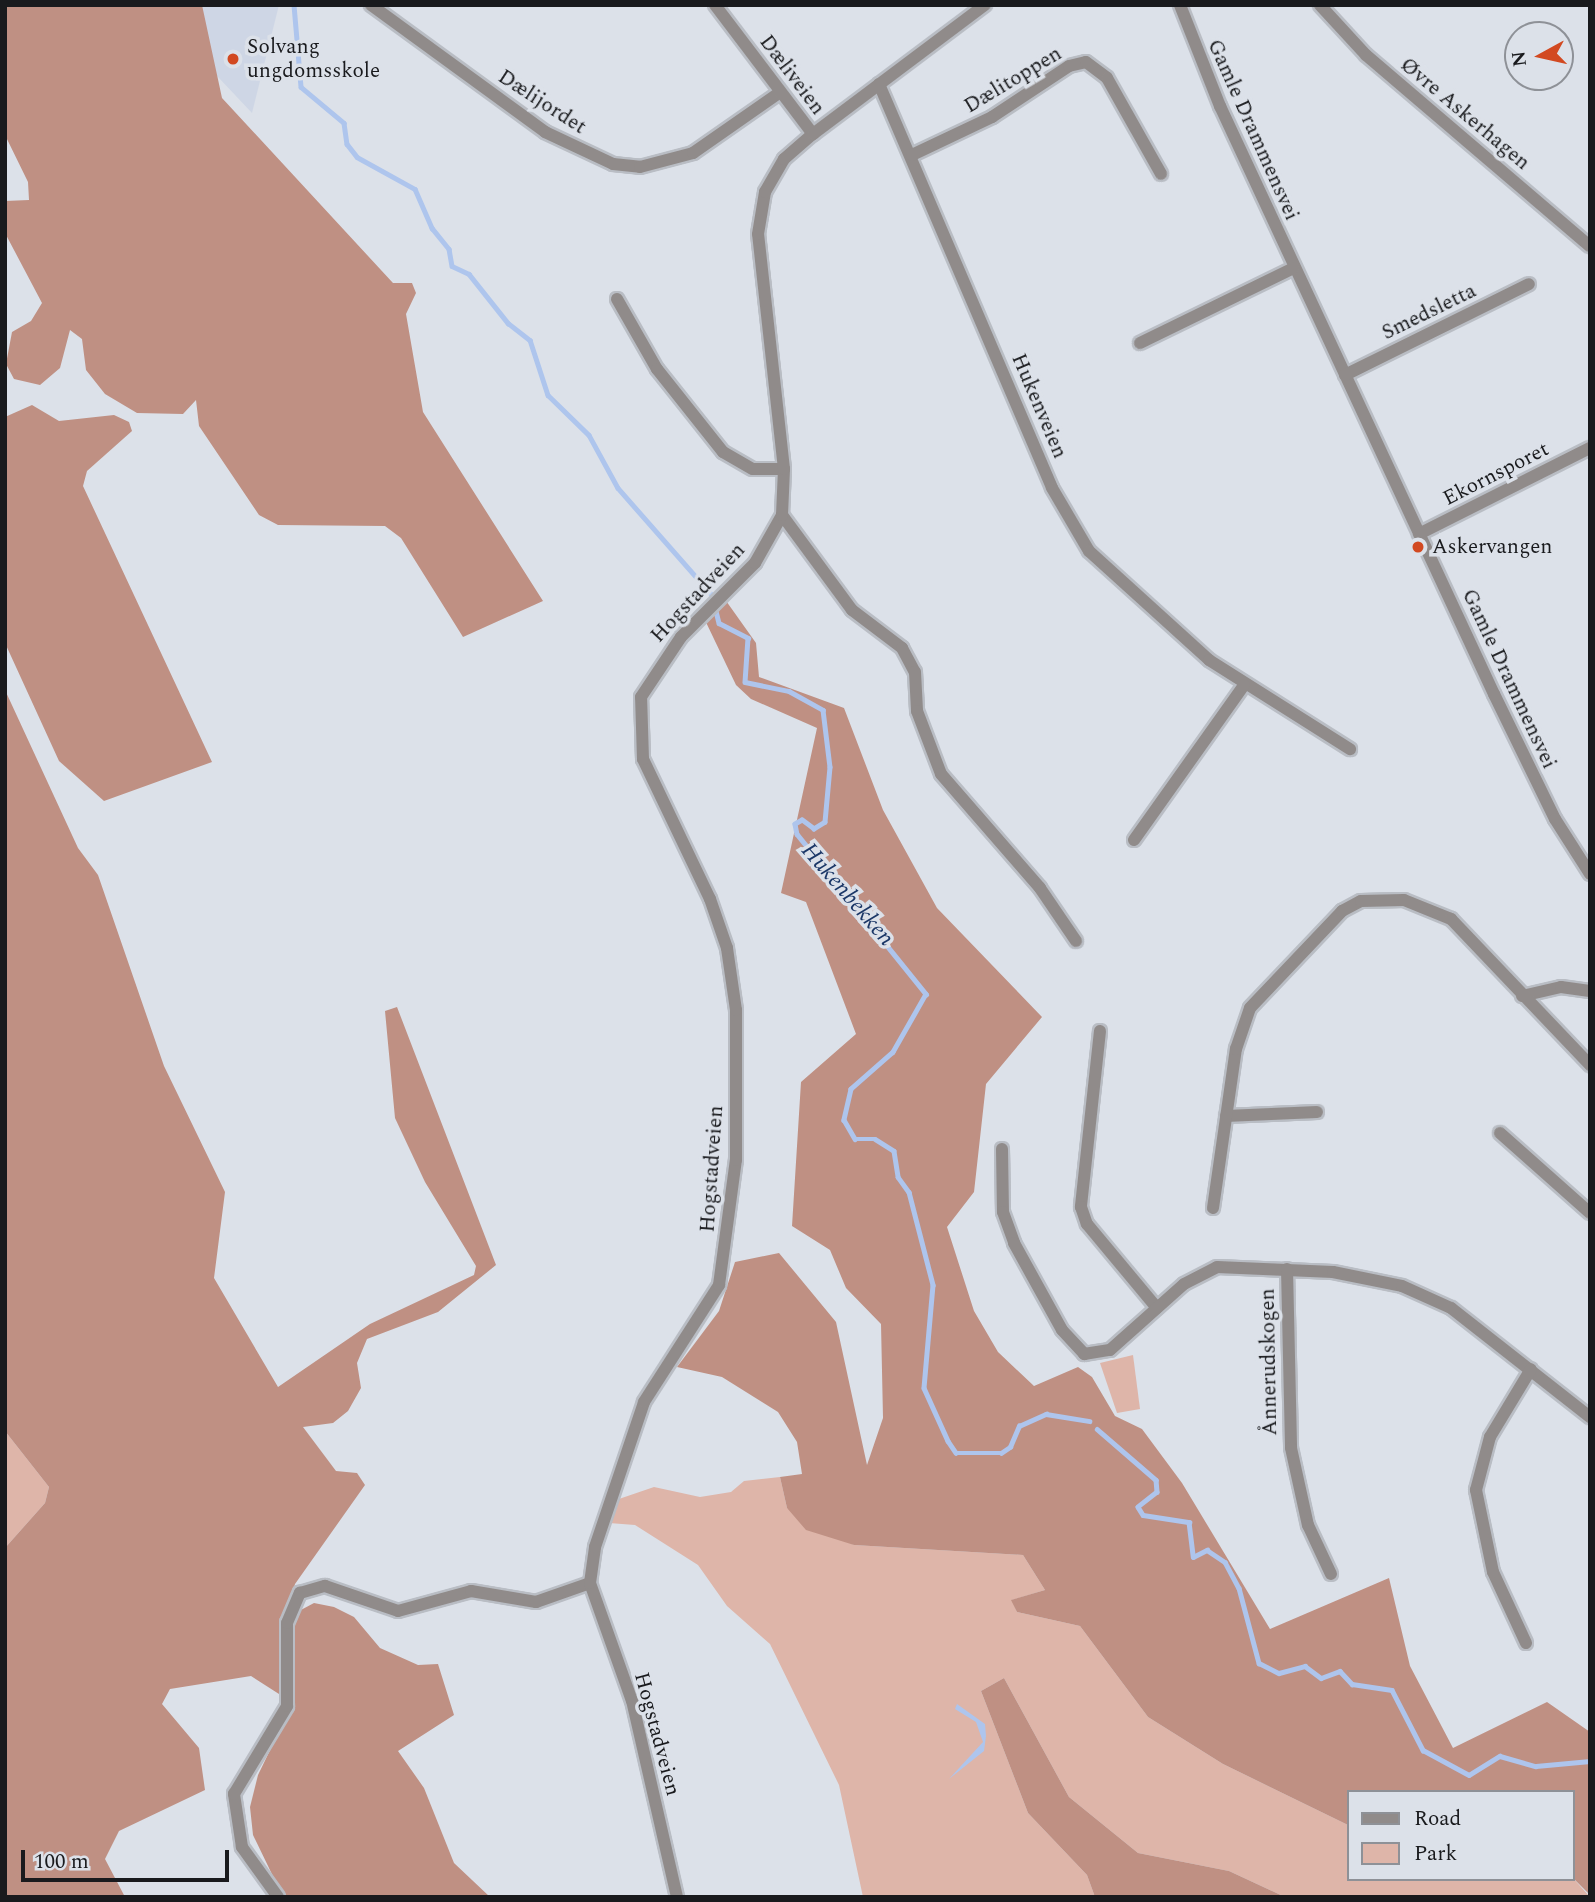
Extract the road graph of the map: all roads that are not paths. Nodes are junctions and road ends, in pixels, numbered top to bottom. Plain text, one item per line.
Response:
1 (371, 5) edge
2 (715, 5) edge
3 (985, 5) edge
4 (1180, 5) edge
5 (1320, 5) edge
6 (878, 84) junction
7 (779, 93) junction
8 (813, 134) junction
9 (912, 155) junction
10 (1161, 174) dead end
11 (1590, 246) edge
12 (1294, 268) junction
13 (1530, 284) dead end
14 (617, 299) dead end
15 (1140, 343) dead end
16 (1345, 375) junction
17 (1590, 448) edge
18 (784, 469) junction
19 (782, 515) junction
20 (1419, 534) junction
21 (1244, 685) junction
22 (1350, 749) dead end
23 (1134, 840) dead end
24 (1590, 874) edge
25 (1076, 941) dead end
26 (1590, 991) edge
27 (1522, 996) junction
28 (1100, 1031) dead end
29 (1590, 1065) edge
30 (1317, 1112) dead end
31 (1226, 1116) junction
32 (1500, 1133) dead end
33 (1002, 1149) dead end
34 (1213, 1208) dead end
35 (1590, 1213) edge
36 (1287, 1269) junction
37 (1157, 1308) junction
38 (1531, 1370) junction
39 (1590, 1417) edge
40 (1331, 1574) dead end
41 (590, 1583) junction
42 (1526, 1643) dead end
43 (278, 1897) edge
44 (677, 1897) edge

1 - 7 street, Dælijordet
2 - 7 street, Dæliveien
3 - 6 street, Hogstadveien
4 - 12 street, Gamle Drammensvei
5 - 11 street, Øvre Askerhagen
6 - 8 street, Hogstadveien
6 - 9 street, Hukenveien
7 - 8 street, Dæliveien
8 - 18 street, Hogstadveien
9 - 10 street, Dælitoppen
9 - 21 street, Hukenveien
12 - 15 street
12 - 16 street, Gamle Drammensvei
13 - 16 street, Smedsletta
14 - 18 street
16 - 20 street, Gamle Drammensvei
17 - 20 street, Ekornsporet
18 - 19 street, Hogstadveien
19 - 25 street
19 - 41 street, Hogstadveien
20 - 24 street, Gamle Drammensvei
21 - 22 street, Hukenveien
21 - 23 street
26 - 27 street
27 - 29 street
27 - 31 street
28 - 37 street
30 - 31 street
31 - 34 street
32 - 35 street
33 - 37 street, Ånnerudskogen
36 - 37 street, Ånnerudskogen
36 - 38 street, Ånnerudskogen
36 - 40 street, Ånnerudskogen
38 - 39 street, Ånnerudskogen
38 - 42 street
41 - 43 street
41 - 44 street, Hogstadveien

